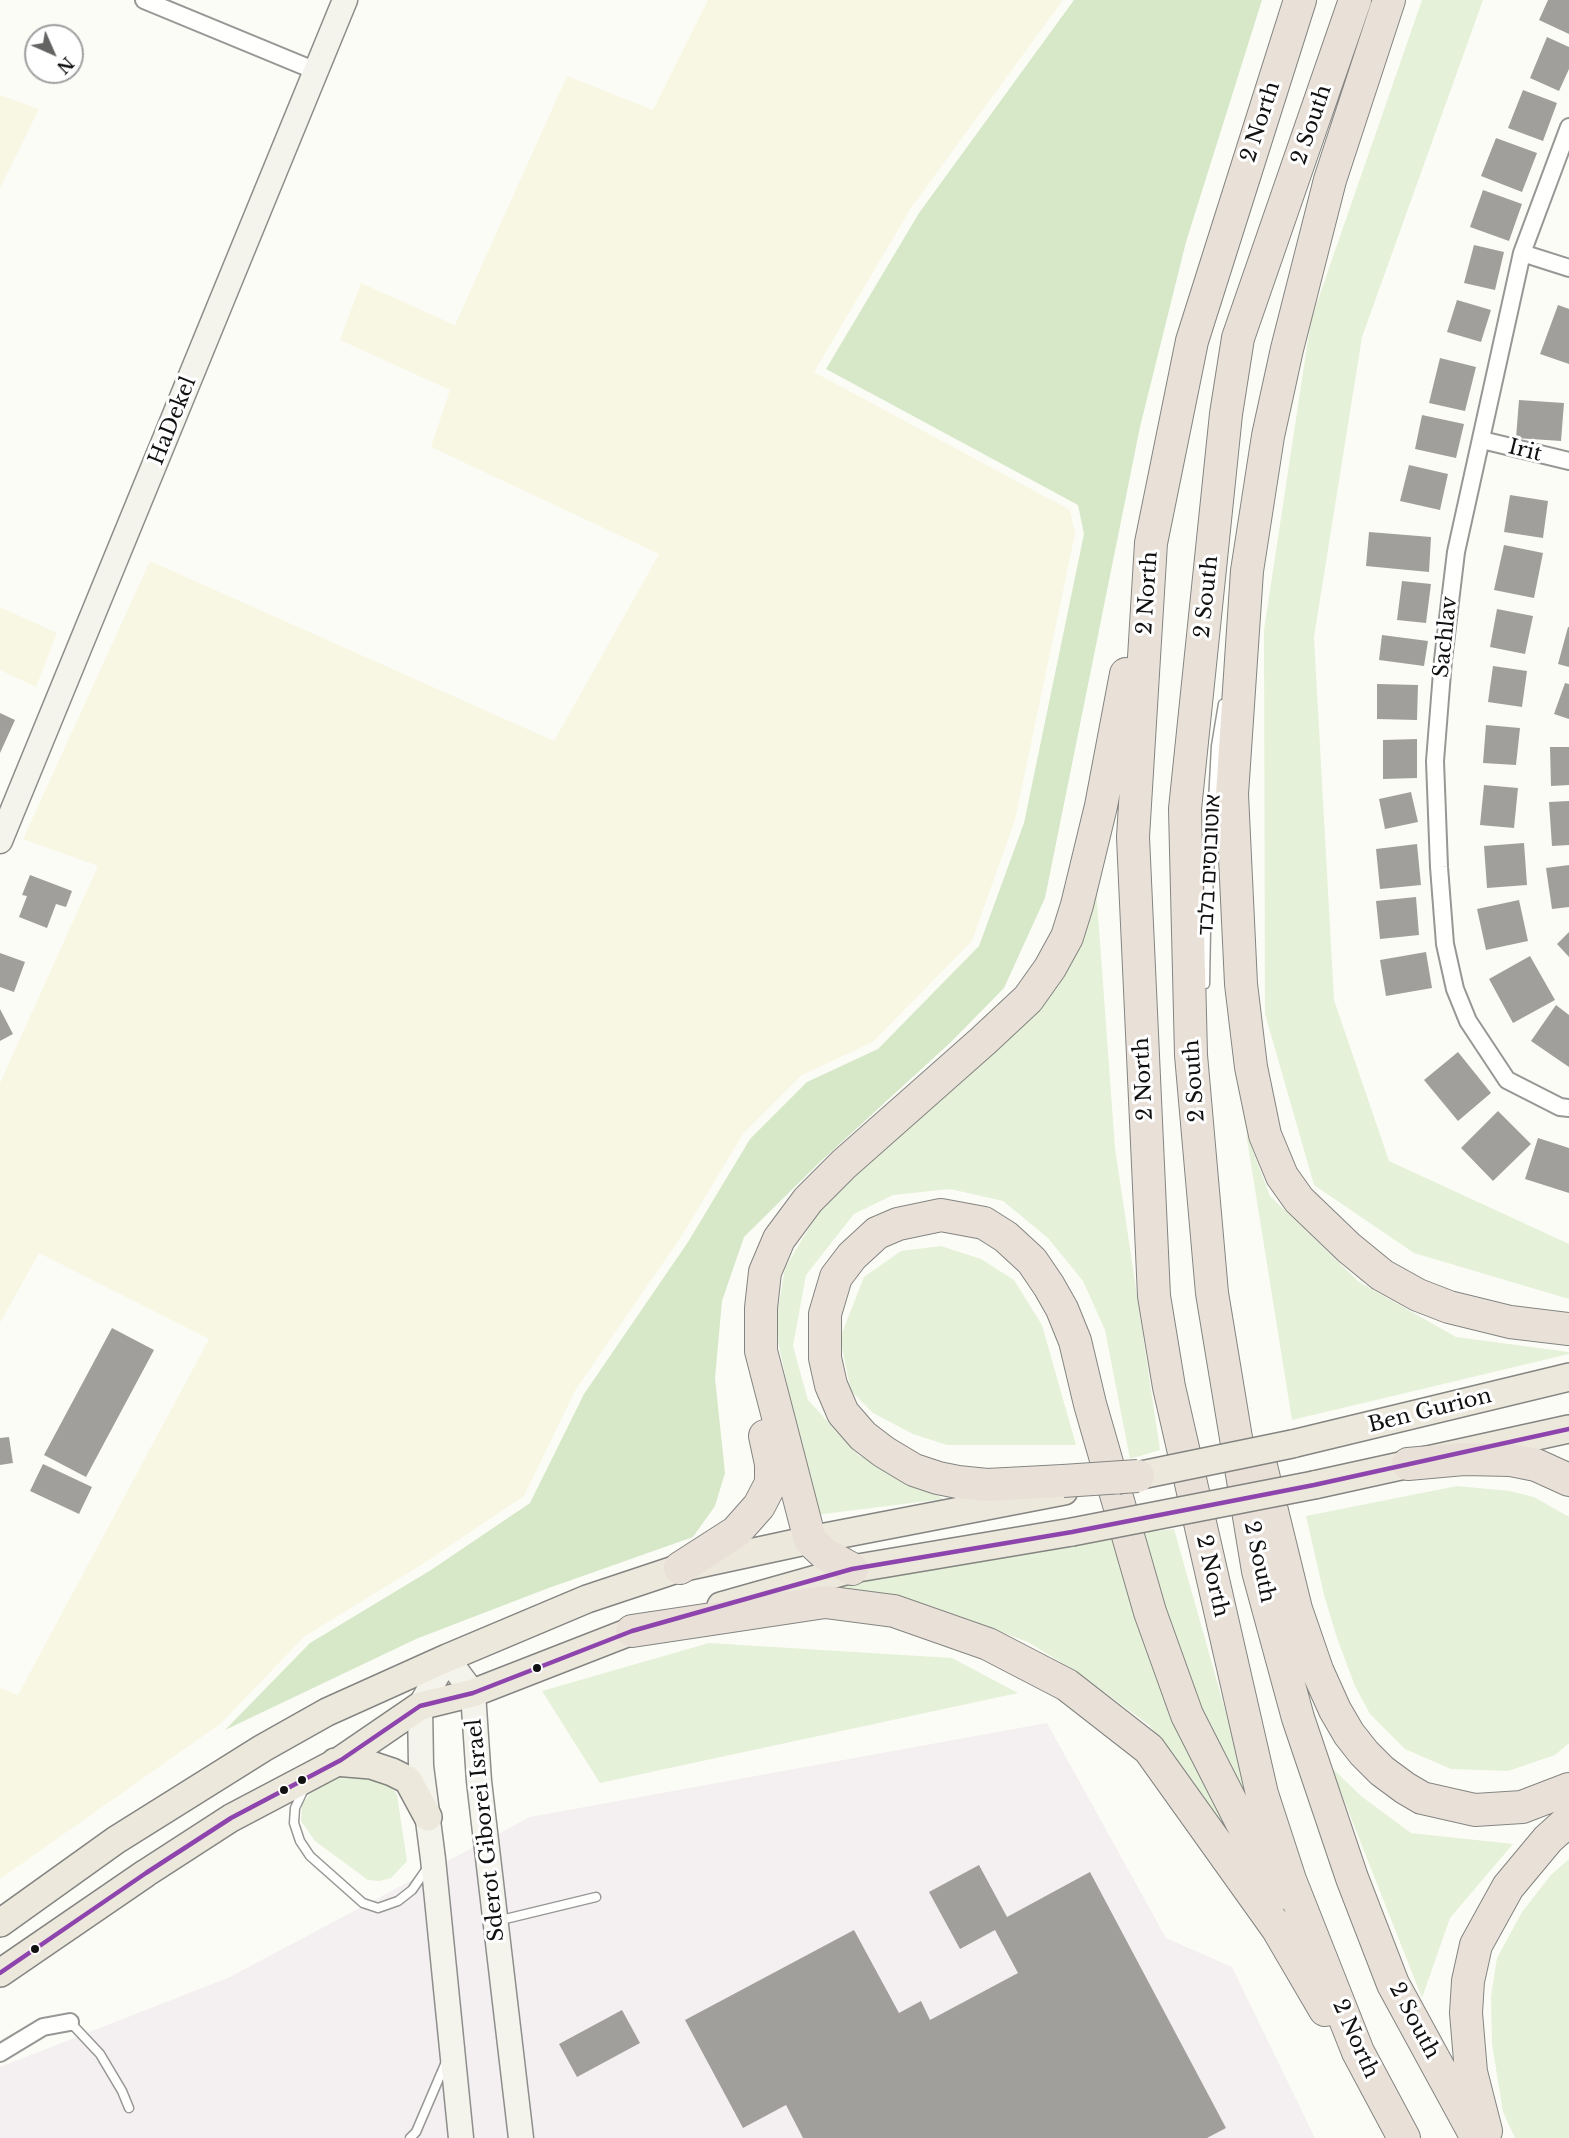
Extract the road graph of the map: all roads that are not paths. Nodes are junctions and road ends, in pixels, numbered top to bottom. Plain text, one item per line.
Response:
1 (144, 0) edge
2 (345, 0) edge
3 (1300, 0) edge
4 (1355, 0) edge
5 (1389, 0) edge
6 (316, 70) junction
7 (1569, 127) edge
8 (1522, 253) junction
9 (1569, 268) edge
10 (1482, 440) junction
11 (1569, 461) edge
12 (1151, 543) junction
13 (1247, 571) junction
14 (1231, 664) dead end
15 (1224, 699) dead end
16 (0, 841) edge
17 (1204, 989) dead end
18 (1203, 1081) dead end
19 (1569, 1108) edge
20 (1202, 1162) junction
21 (844, 1164) junction
22 (1212, 1293) junction
23 (1569, 1329) edge
24 (1569, 1377) edge
25 (1569, 1429) edge
26 (1408, 1464) junction
27 (1138, 1476) joint
28 (1569, 1480) edge
29 (1067, 1485) junction
30 (810, 1540) junction
31 (680, 1568) junction
32 (852, 1569) junction
33 (632, 1631) junction
34 (447, 1658) junction
35 (473, 1693) junction
36 (420, 1706) junction
37 (327, 1767) junction
38 (1569, 1789) edge
39 (428, 1817) junction
40 (1569, 1820) edge
41 (433, 1859) junction
42 (596, 1897) dead end
43 (495, 1922) junction
44 (0, 1923) edge
45 (0, 1972) edge
46 (70, 2022) joint
47 (451, 2051) junction
48 (1358, 2052) junction
49 (0, 2053) edge
50 (129, 2108) dead end
51 (410, 2138) edge
52 (461, 2138) edge
53 (521, 2138) edge
54 (1402, 2138) edge
55 (1477, 2138) edge
56 (1488, 2138) edge

1 - 6 street
2 - 6 street, HaDekel
3 - 12 highway, 2 North
4 - 20 highway, 2 South
5 - 13 highway
6 - 16 street, HaDekel
7 - 8 street, Sachlav
8 - 9 street
8 - 10 street, Sachlav
10 - 11 street, Irit
10 - 19 street, Sachlav
12 - 21 highway
12 - 48 highway, 2 North
13 - 14 lane
13 - 23 highway
15 - 17 lane, אוטובוסים בלבד
18 - 20 lane
20 - 22 highway, 2 South
21 - 30 highway
21 - 31 highway
22 - 38 highway
22 - 55 highway, 2 South
24 - 27 main road, Ben Gurion, bridge
25 - 26 main road
26 - 28 highway
26 - 32 main road, bridge
27 - 29 highway, bridge
29 - 30 main road
29 - 48 highway
30 - 31 main road
30 - 32 highway
31 - 34 main road
32 - 33 main road
33 - 35 main road
33 - 54 highway
34 - 35 street, Sderot Giborei Israel
34 - 36 street
34 - 44 main road
35 - 36 main road
35 - 43 street, Sderot Giborei Israel
36 - 37 main road
36 - 39 street
37 - 39 main road
37 - 41 lane
37 - 45 main road
39 - 41 street
40 - 56 highway
41 - 47 street
42 - 43 lane
43 - 53 street, Sderot Giborei Israel
46 - 49 street
46 - 50 lane
47 - 51 lane
47 - 52 street
48 - 54 highway, 2 North

